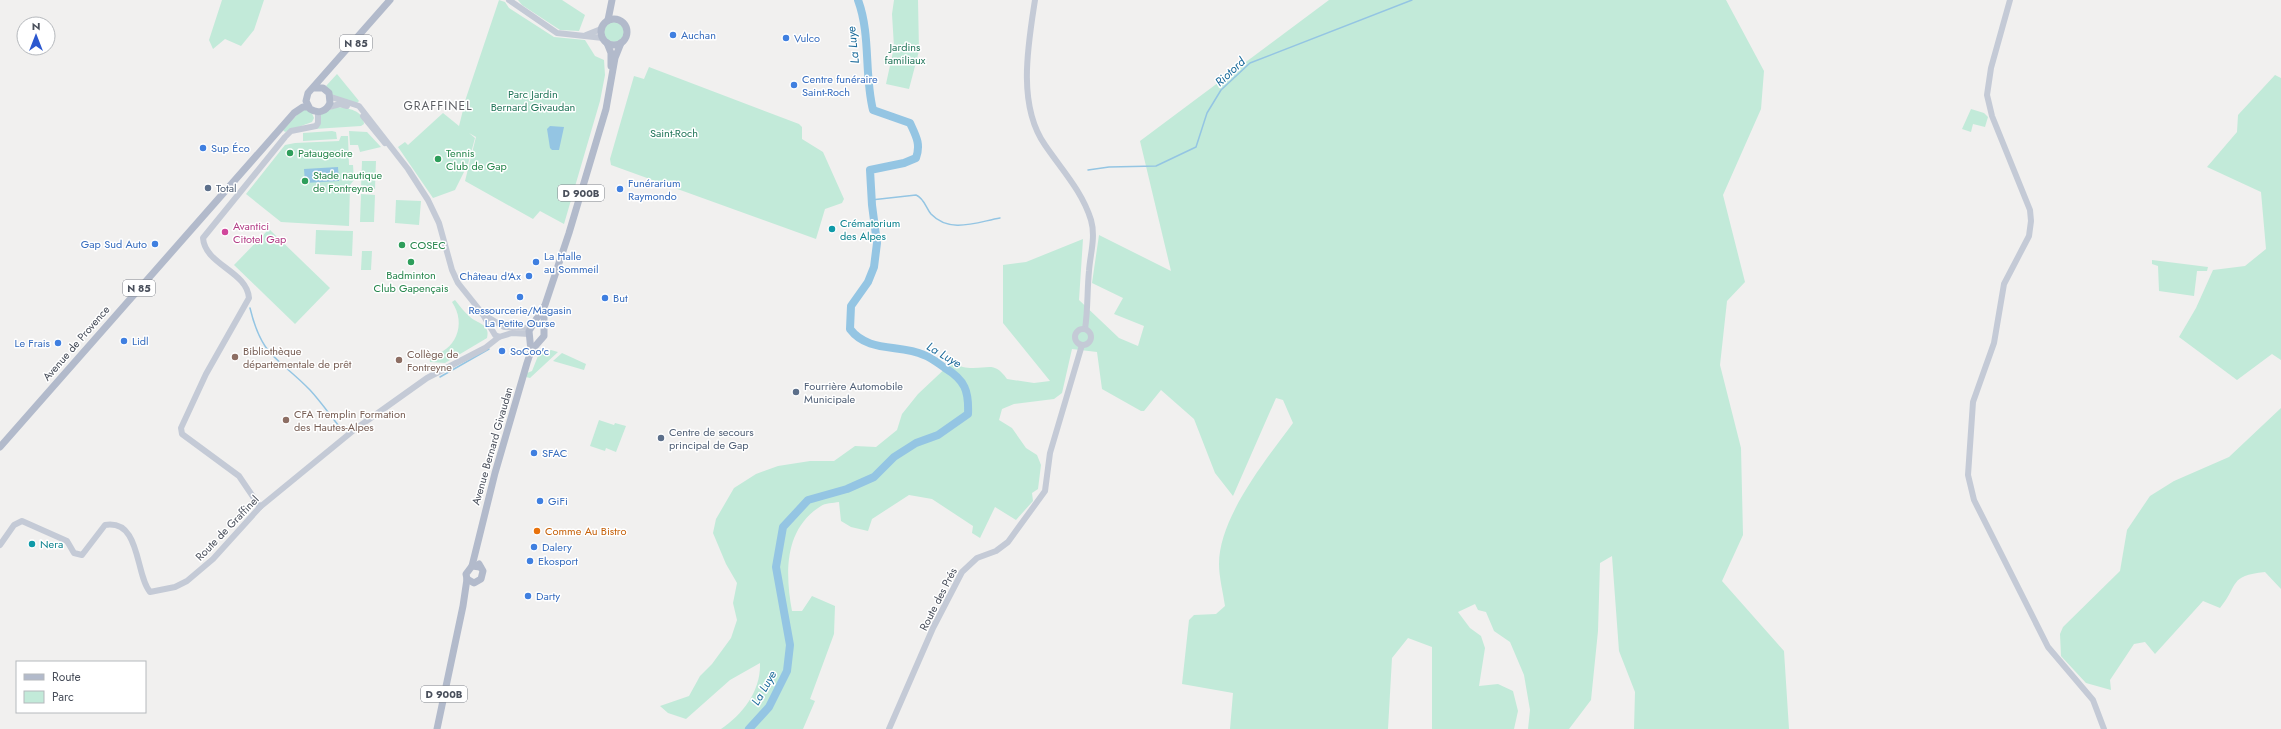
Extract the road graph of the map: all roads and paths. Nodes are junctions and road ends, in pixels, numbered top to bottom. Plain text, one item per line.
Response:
1 (390, 0) edge
2 (394, 0) edge
3 (509, 0) edge
4 (513, 0) edge
5 (613, 0) edge
6 (1035, 0) edge
7 (2010, 0) edge
8 (518, 8) junction
9 (608, 20) junction
10 (620, 20) junction
11 (601, 29) junction
12 (585, 35) junction
13 (605, 41) junction
14 (621, 43) junction
15 (612, 80) junction
16 (314, 88) junction
17 (323, 88) junction
18 (331, 97) junction
19 (329, 107) junction
20 (311, 108) junction
21 (408, 168) junction
22 (545, 305) junction
23 (482, 313) junction
24 (502, 326) junction
25 (543, 328) junction
26 (1085, 329) junction
27 (531, 331) junction
28 (498, 334) junction
29 (539, 341) junction
30 (1082, 345) junction
31 (531, 351) junction
32 (0, 447) edge
33 (260, 507) junction
34 (0, 545) edge
35 (476, 548) junction
36 (472, 566) junction
37 (480, 566) junction
38 (467, 579) junction
39 (476, 582) junction
40 (462, 606) junction
41 (438, 729) edge
42 (889, 729) edge
43 (2104, 729) edge

1 - 16 main road, Avenue de Provence / N 85
2 - 17 main road, N 85
3 - 8 street
4 - 8 street
5 - 9 main road
5 - 10 main road
6 - 26 street
7 - 43 street
8 - 12 street
9 - 10 main road
9 - 11 main road
10 - 14 main road
11 - 12 street
11 - 13 main road
12 - 13 street
13 - 14 main road
13 - 15 main road, D 900B
14 - 15 main road, D 900B
15 - 22 main road, D 900B
16 - 17 main road
16 - 20 main road, Avenue de Provence / N 85
17 - 18 main road
18 - 19 main road
18 - 21 street
19 - 20 main road, Avenue de Provence / N 85
19 - 21 street
20 - 32 main road, Avenue de Provence / N 85
20 - 33 street
21 - 23 street
22 - 25 main road, D 900B
22 - 27 main road, D 900B
23 - 24 street
23 - 28 street
24 - 27 street
24 - 28 street
24 - 28 street, Route de Graffinel
25 - 27 main road
25 - 29 main road
26 - 30 street
26 - 30 street
27 - 28 street
27 - 29 main road
27 - 31 main road
28 - 33 street, Route de Graffinel
29 - 31 main road
30 - 42 street, Route des Prés
31 - 35 main road, Avenue Bernard Givaudan
33 - 34 street, Route de Graffinel
35 - 36 main road, Avenue Bernard Givaudan
35 - 37 main road, Avenue Bernard Givaudan
36 - 37 main road
36 - 38 main road
37 - 39 main road
38 - 39 main road
38 - 40 main road, D 900B
39 - 40 main road, D 900B
40 - 41 main road, D 900B

